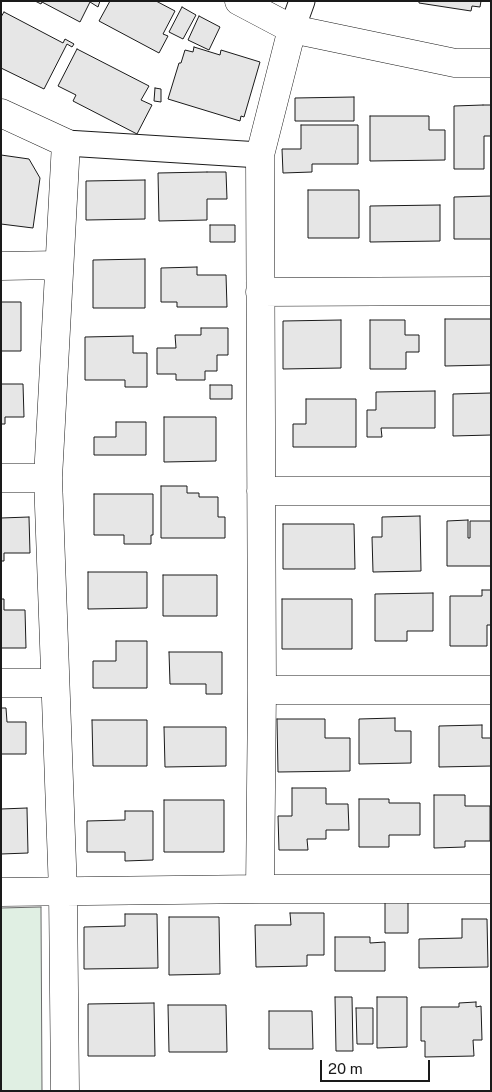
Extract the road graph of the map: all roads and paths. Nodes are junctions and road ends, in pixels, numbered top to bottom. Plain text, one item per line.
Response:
1 (239, 1) edge
2 (302, 1) edge
3 (292, 28) junction
4 (491, 63) edge
5 (1, 113) edge
6 (66, 143) junction
7 (260, 155) junction
8 (59, 265) junction
9 (1, 266) edge
10 (491, 291) edge
11 (260, 292) junction
12 (1, 478) edge
13 (48, 478) junction
14 (261, 491) junction
15 (491, 491) edge
16 (1, 683) edge
17 (55, 683) junction
18 (262, 690) junction
19 (491, 690) edge
20 (260, 889) junction
21 (491, 889) edge
22 (1, 892) edge
23 (63, 892) junction
24 (65, 1091) edge

1 - 3 street
2 - 3 street
3 - 4 street
3 - 7 street
5 - 6 street
6 - 7 street
6 - 8 street
7 - 11 street
8 - 9 street
8 - 13 street
10 - 11 street
11 - 14 street
12 - 13 street
13 - 17 street
14 - 15 street
14 - 18 street
16 - 17 street
17 - 23 street
18 - 19 street
18 - 20 street
20 - 21 street
20 - 23 street
22 - 23 street
23 - 24 street

